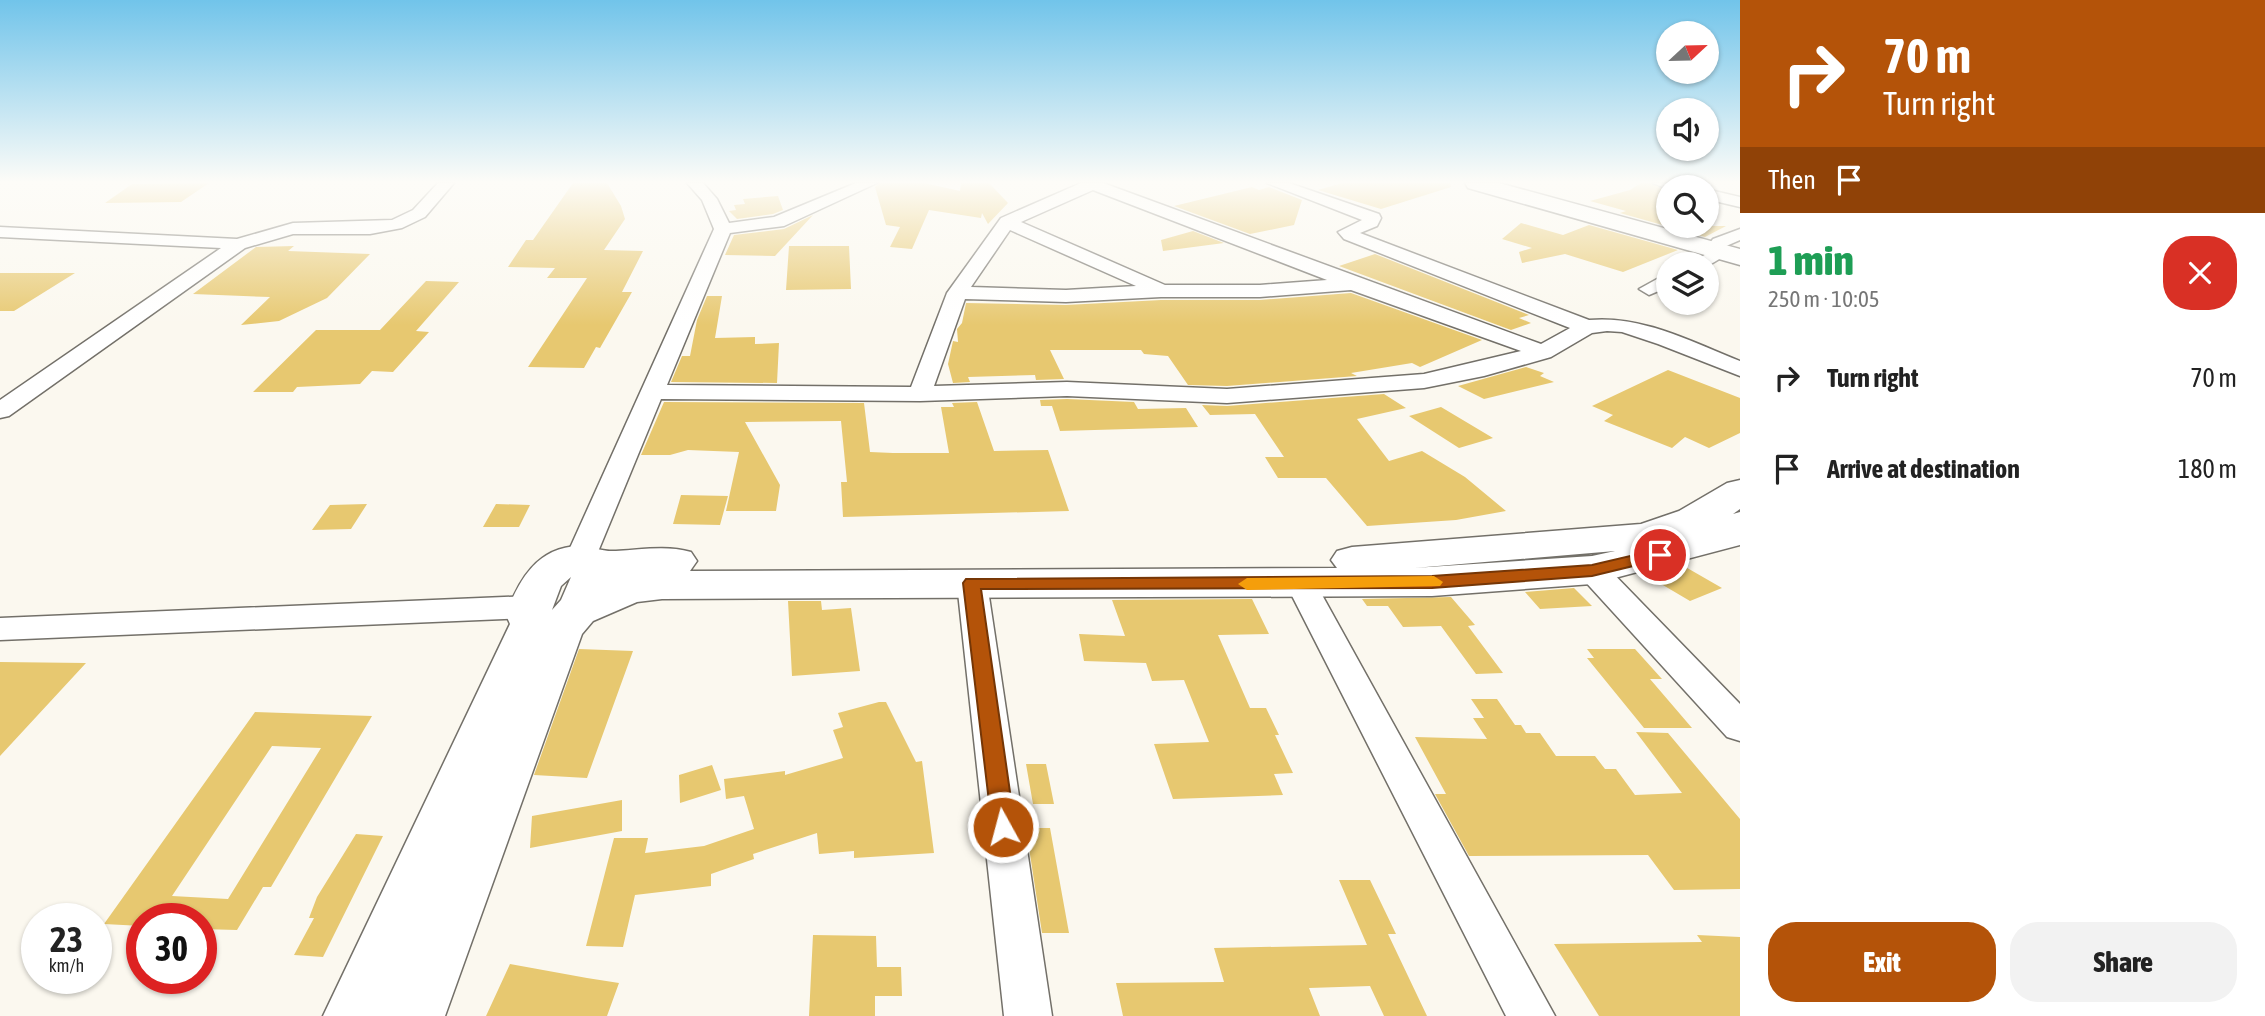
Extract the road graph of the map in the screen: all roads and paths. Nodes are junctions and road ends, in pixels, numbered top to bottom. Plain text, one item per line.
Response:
1 (284, 230) edge
2 (722, 230) edge
3 (1001, 230) edge
4 (1026, 230) edge
5 (1214, 230) edge
6 (1351, 230) edge
7 (1666, 230) edge
8 (1672, 230) edge
9 (0, 232) edge
10 (239, 244) junction
11 (1732, 247) edge
12 (1354, 284) junction
13 (1656, 285) edge
14 (1649, 289) dead end
15 (1161, 291) junction
16 (957, 293) junction
17 (1587, 327) junction
18 (1543, 352) junction
19 (1740, 369) edge
20 (651, 392) junction
21 (920, 394) junction
22 (0, 411) edge
23 (1740, 491) edge
24 (1735, 534) edge
25 (587, 562) junction
26 (1592, 570) junction
27 (972, 583) junction
28 (1301, 584) junction
29 (551, 617) junction
30 (0, 629) edge
31 (1740, 727) edge
32 (356, 1016) edge
33 (412, 1016) edge
34 (1028, 1016) edge
35 (1531, 1016) edge

1 - 10 street
2 - 20 street
3 - 16 street
4 - 15 street
5 - 12 street
6 - 17 street
7 - 11 main road
8 - 11 main road
9 - 10 street
10 - 22 street
12 - 15 street
12 - 18 street
13 - 14 street
15 - 16 street
16 - 21 street
17 - 18 street
17 - 19 street
18 - 21 street
20 - 21 street
20 - 25 street
23 - 25 main road
24 - 26 main road
25 - 29 main road
26 - 28 main road
26 - 31 street
27 - 28 main road
27 - 29 main road
27 - 34 street
28 - 35 street
29 - 30 street
29 - 32 main road
29 - 33 main road

